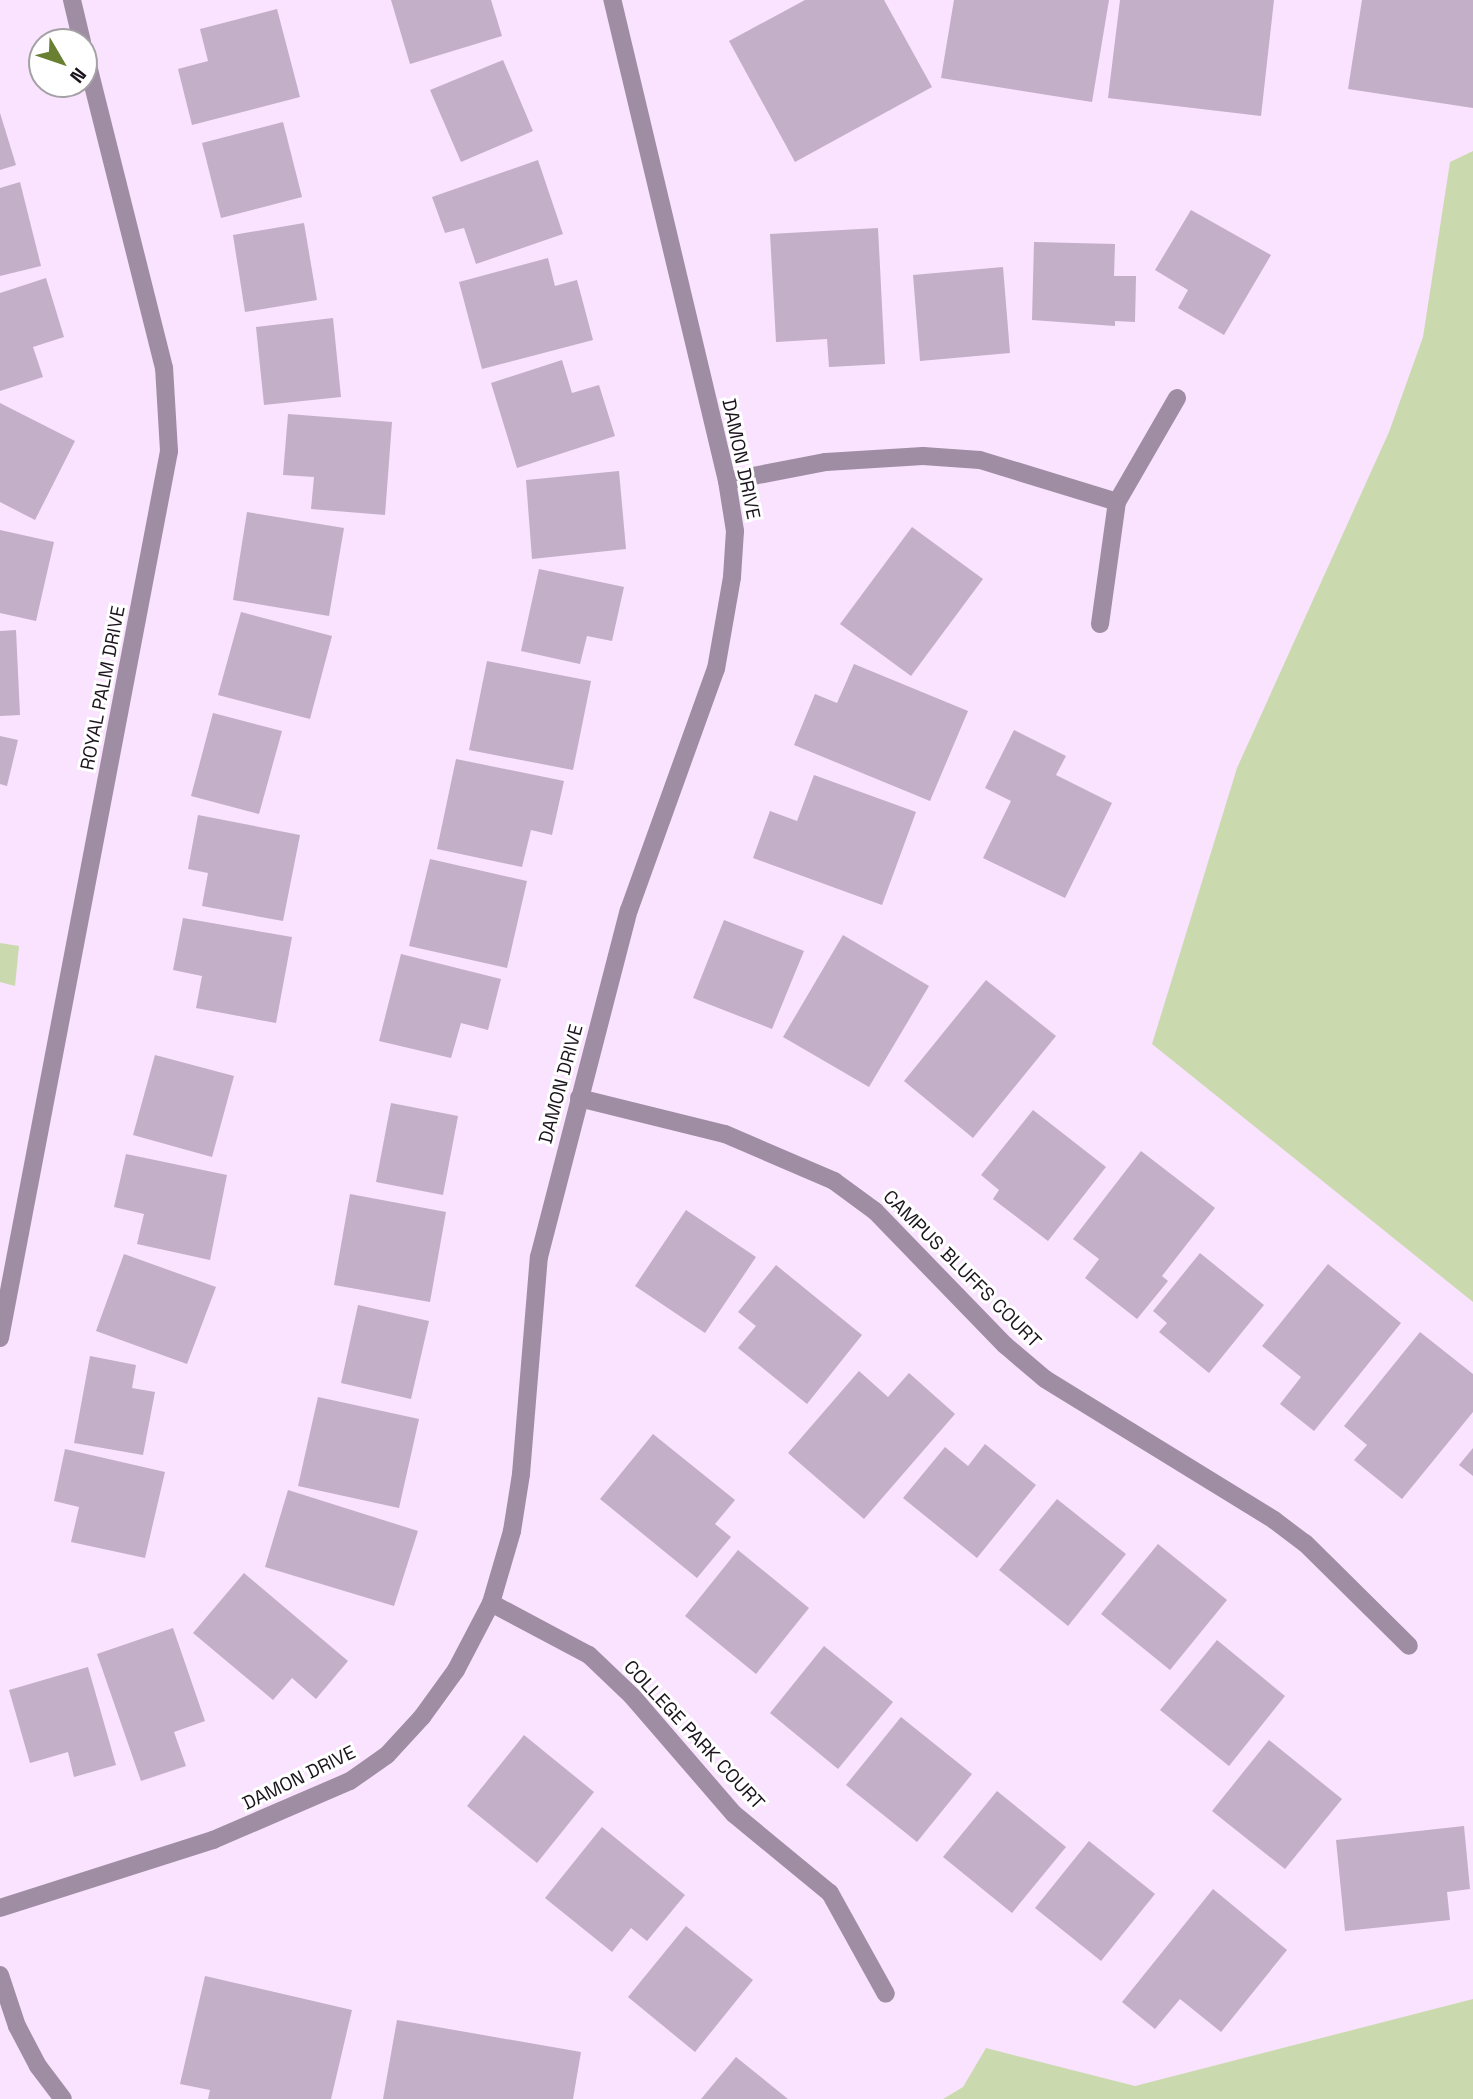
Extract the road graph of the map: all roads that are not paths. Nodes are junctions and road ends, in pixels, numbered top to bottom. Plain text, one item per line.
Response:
1 (72, 0) edge
2 (612, 0) edge
3 (79, 28) edge
4 (96, 98) edge
5 (1177, 398) dead end
6 (727, 481) junction
7 (1117, 502) junction
8 (1100, 624) dead end
9 (579, 1098) junction
10 (0, 1338) edge
11 (492, 1603) junction
12 (1409, 1646) dead end
13 (0, 1908) edge
14 (0, 1975) edge
15 (886, 1994) dead end
16 (63, 2099) edge

1 - 3 street
2 - 6 street, DAMON DRIVE
4 - 10 street, ROYAL PALM DRIVE
5 - 7 street
6 - 7 street
6 - 9 street, DAMON DRIVE
7 - 8 street
9 - 11 street, DAMON DRIVE
9 - 12 street, CAMPUS BLUFFS COURT
11 - 13 street, DAMON DRIVE
11 - 15 street, COLLEGE PARK COURT
14 - 16 street

